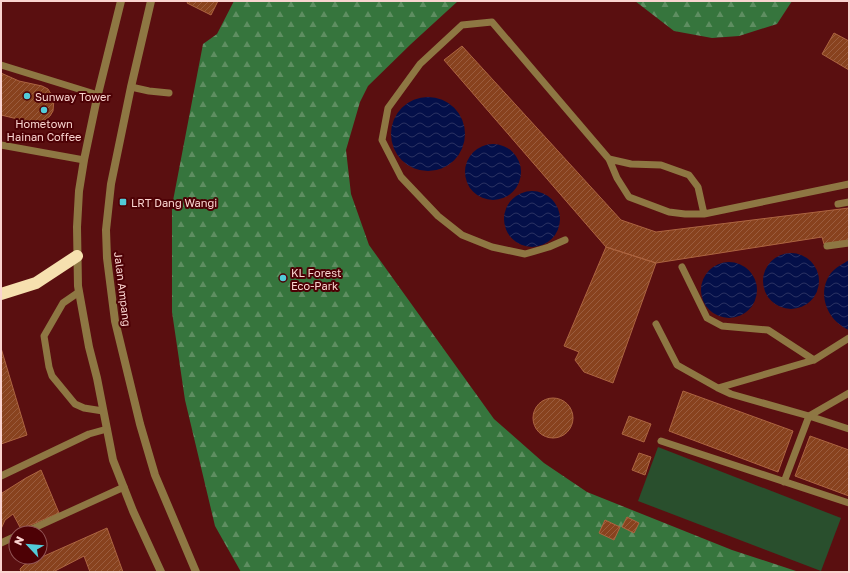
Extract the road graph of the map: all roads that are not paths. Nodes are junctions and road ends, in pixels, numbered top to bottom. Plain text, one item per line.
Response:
1 (121, 1) edge
2 (151, 1) edge
3 (1, 65) edge
4 (131, 87) junction
5 (169, 93) dead end
6 (98, 95) junction
7 (1, 145) edge
8 (609, 159) junction
9 (84, 160) junction
10 (849, 184) edge
11 (849, 202) edge
12 (838, 204) dead end
13 (704, 214) junction
14 (565, 240) dead end
15 (849, 243) edge
16 (827, 246) dead end
17 (77, 256) junction
18 (682, 267) dead end
19 (79, 292) junction
20 (1, 294) edge
21 (656, 324) dead end
22 (849, 338) edge
23 (814, 360) junction
24 (718, 388) junction
25 (849, 393) edge
26 (103, 411) junction
27 (809, 416) junction
28 (107, 429) junction
29 (849, 429) edge
30 (661, 441) dead end
31 (1, 476) edge
32 (784, 482) junction
33 (124, 487) junction
34 (849, 503) edge
35 (41, 525) edge
36 (161, 572) edge
37 (196, 572) edge

1 - 6 street
2 - 4 street, Jalan Ampang
3 - 6 lane
4 - 5 lane
4 - 37 street, Jalan Ampang
6 - 9 street
7 - 9 lane
8 - 13 lane
8 - 13 lane
8 - 14 lane
9 - 17 street
10 - 13 lane
11 - 12 lane
15 - 16 lane
17 - 19 street
17 - 20 highway
18 - 23 lane
19 - 26 street
19 - 26 lane
21 - 24 lane
22 - 23 lane
23 - 24 lane
24 - 27 lane
25 - 27 lane
26 - 28 street
27 - 29 lane
27 - 32 lane
28 - 31 lane
28 - 33 street
30 - 32 lane
32 - 34 lane
33 - 35 lane
33 - 36 street

